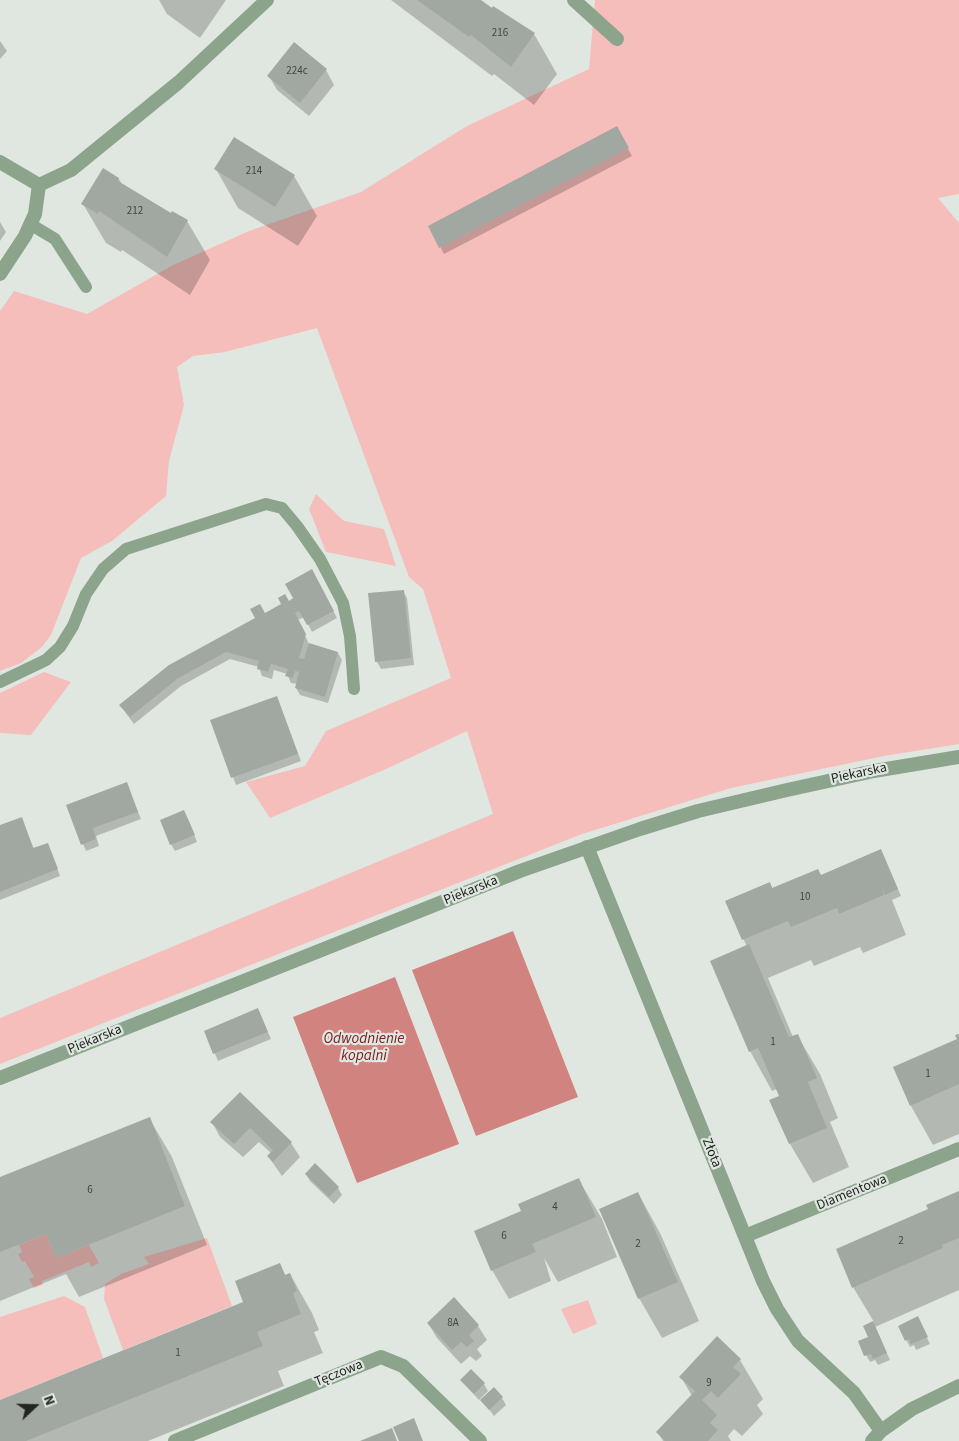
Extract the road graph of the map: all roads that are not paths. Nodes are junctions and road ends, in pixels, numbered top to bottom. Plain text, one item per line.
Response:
1 (268, 0) edge
2 (574, 0) edge
3 (618, 39) dead end
4 (0, 162) edge
5 (39, 185) junction
6 (30, 224) junction
7 (0, 274) edge
8 (86, 287) dead end
9 (0, 682) edge
10 (354, 689) dead end
11 (959, 757) edge
12 (587, 847) junction
13 (0, 1078) edge
14 (959, 1149) edge
15 (745, 1236) junction
16 (959, 1386) edge
17 (877, 1436) edge
18 (175, 1441) edge
19 (480, 1441) edge

1 - 5 street
2 - 3 street
4 - 5 street
5 - 6 street
6 - 7 street
6 - 8 lane
9 - 10 lane
11 - 12 street, Piekarska
12 - 13 street, Piekarska
12 - 15 street, Złota
14 - 15 street, Diamentowa
15 - 17 street, Złota
16 - 17 street
18 - 19 street, Tęczowa

